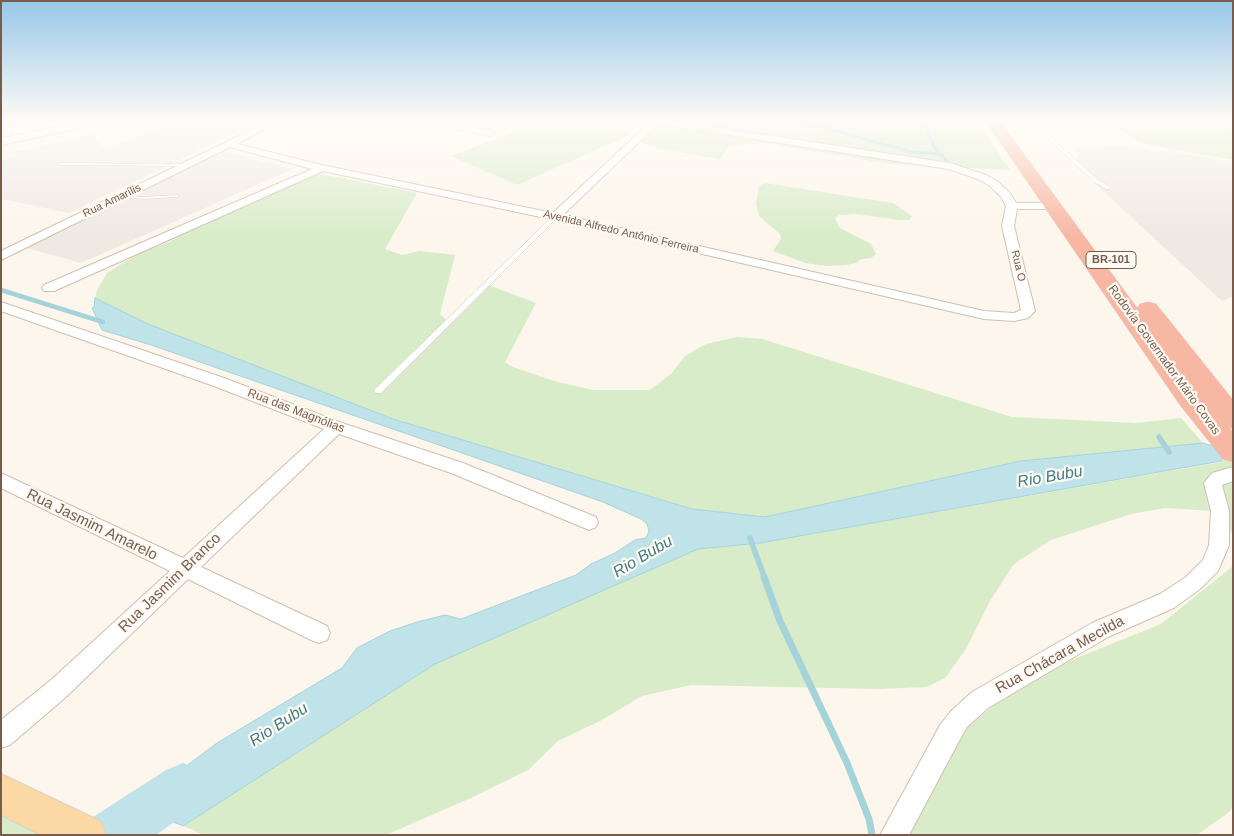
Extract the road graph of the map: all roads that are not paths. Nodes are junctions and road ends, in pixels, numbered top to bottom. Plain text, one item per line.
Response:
1 (197, 159) edge
2 (287, 159) edge
3 (614, 159) edge
4 (905, 159) edge
5 (1020, 159) edge
6 (1034, 159) edge
7 (1072, 159) edge
8 (61, 164) dead end
9 (185, 165) junction
10 (322, 168) junction
11 (1108, 188) dead end
12 (122, 196) junction
13 (177, 196) dead end
14 (1012, 206) junction
15 (1054, 206) junction
16 (554, 217) junction
17 (1, 256) edge
18 (49, 288) dead end
19 (1, 306) edge
20 (1014, 317) joint
21 (378, 391) dead end
22 (1225, 409) edge
23 (336, 428) junction
24 (1233, 452) edge
25 (1233, 474) edge
26 (1, 480) edge
27 (589, 522) dead end
28 (184, 569) junction
29 (319, 633) dead end
30 (1, 736) edge
31 (1, 794) edge
32 (86, 835) edge
33 (893, 835) edge

1 - 9 street, Rua Amarílis
2 - 10 street, Avenida Alfredo Antônio Ferreira
3 - 16 street
4 - 14 street
5 - 15 highway, Rodovia Governador Mário Covas / BR-101
6 - 22 highway, Rodovia Governador Mário Covas / BR-101
7 - 11 lane
8 - 9 lane
9 - 12 street, Rua Amarílis
10 - 16 street, Avenida Alfredo Antônio Ferreira
10 - 18 street
12 - 13 lane
12 - 17 street, Rua Amarílis
14 - 15 street
14 - 20 street, Rua O
15 - 24 highway, Rodovia Governador Mário Covas / BR-101
16 - 20 street, Avenida Alfredo Antônio Ferreira
16 - 21 lane
19 - 23 street, Rua das Magnólias
23 - 27 street, Rua das Magnólias
23 - 28 street, Rua Jasmim Branco
25 - 33 street, Rua Chácara Mecilda
26 - 28 street, Rua Jasmim Amarelo
28 - 29 street, Rua Jasmim Amarelo
28 - 30 street, Rua Jasmim Branco
31 - 32 main road

